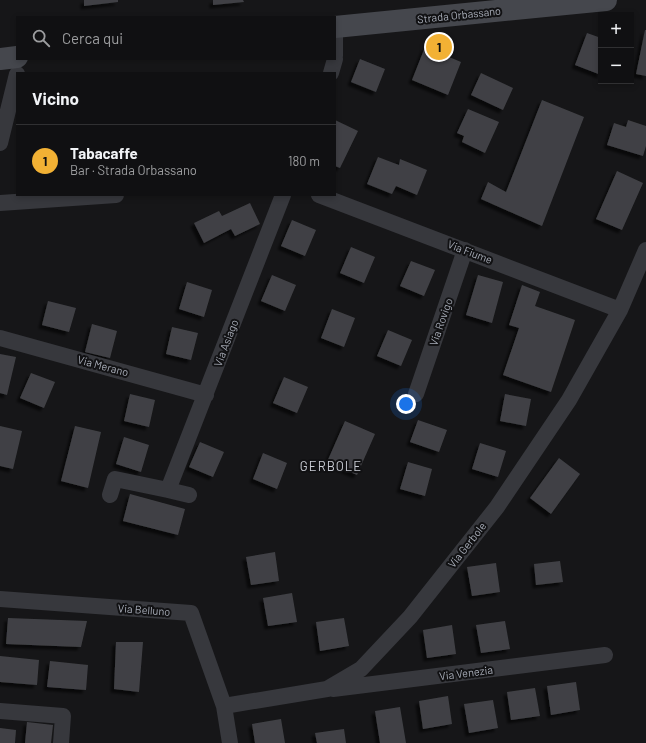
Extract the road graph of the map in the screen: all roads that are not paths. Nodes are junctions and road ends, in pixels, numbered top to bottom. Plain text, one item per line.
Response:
1 (606, 0) edge
2 (336, 27) edge
3 (16, 57) edge
4 (0, 59) edge
5 (20, 60) edge
6 (334, 60) edge
7 (17, 72) edge
8 (331, 72) edge
9 (16, 78) edge
10 (0, 143) edge
11 (102, 196) edge
12 (283, 196) edge
13 (322, 196) edge
14 (0, 203) edge
15 (465, 250) junction
16 (646, 250) edge
17 (620, 310) junction
18 (0, 338) edge
19 (416, 394) dead end
20 (206, 395) junction
21 (168, 490) junction
22 (110, 495) dead end
23 (189, 495) dead end
24 (0, 599) edge
25 (605, 655) dead end
26 (327, 689) junction
27 (224, 706) junction
28 (0, 711) edge
29 (61, 743) edge
30 (230, 743) edge

1 - 2 main road, Strada Orbassano
3 - 4 main road
5 - 7 street
6 - 8 street
9 - 10 street
11 - 14 street
12 - 20 street, Via Asiago
13 - 15 street, Via Fiume
15 - 17 street, Via Fiume
15 - 19 street, Via Rovigo
16 - 17 street, Via Gerbole
17 - 26 street, Via Gerbole
18 - 20 street, Via Merano
20 - 21 street, Via Asiago
21 - 22 street
21 - 23 street
24 - 27 street, Via Belluno
25 - 26 street, Via Venezia
26 - 27 street, Via Gerbole
27 - 30 street
28 - 29 street

